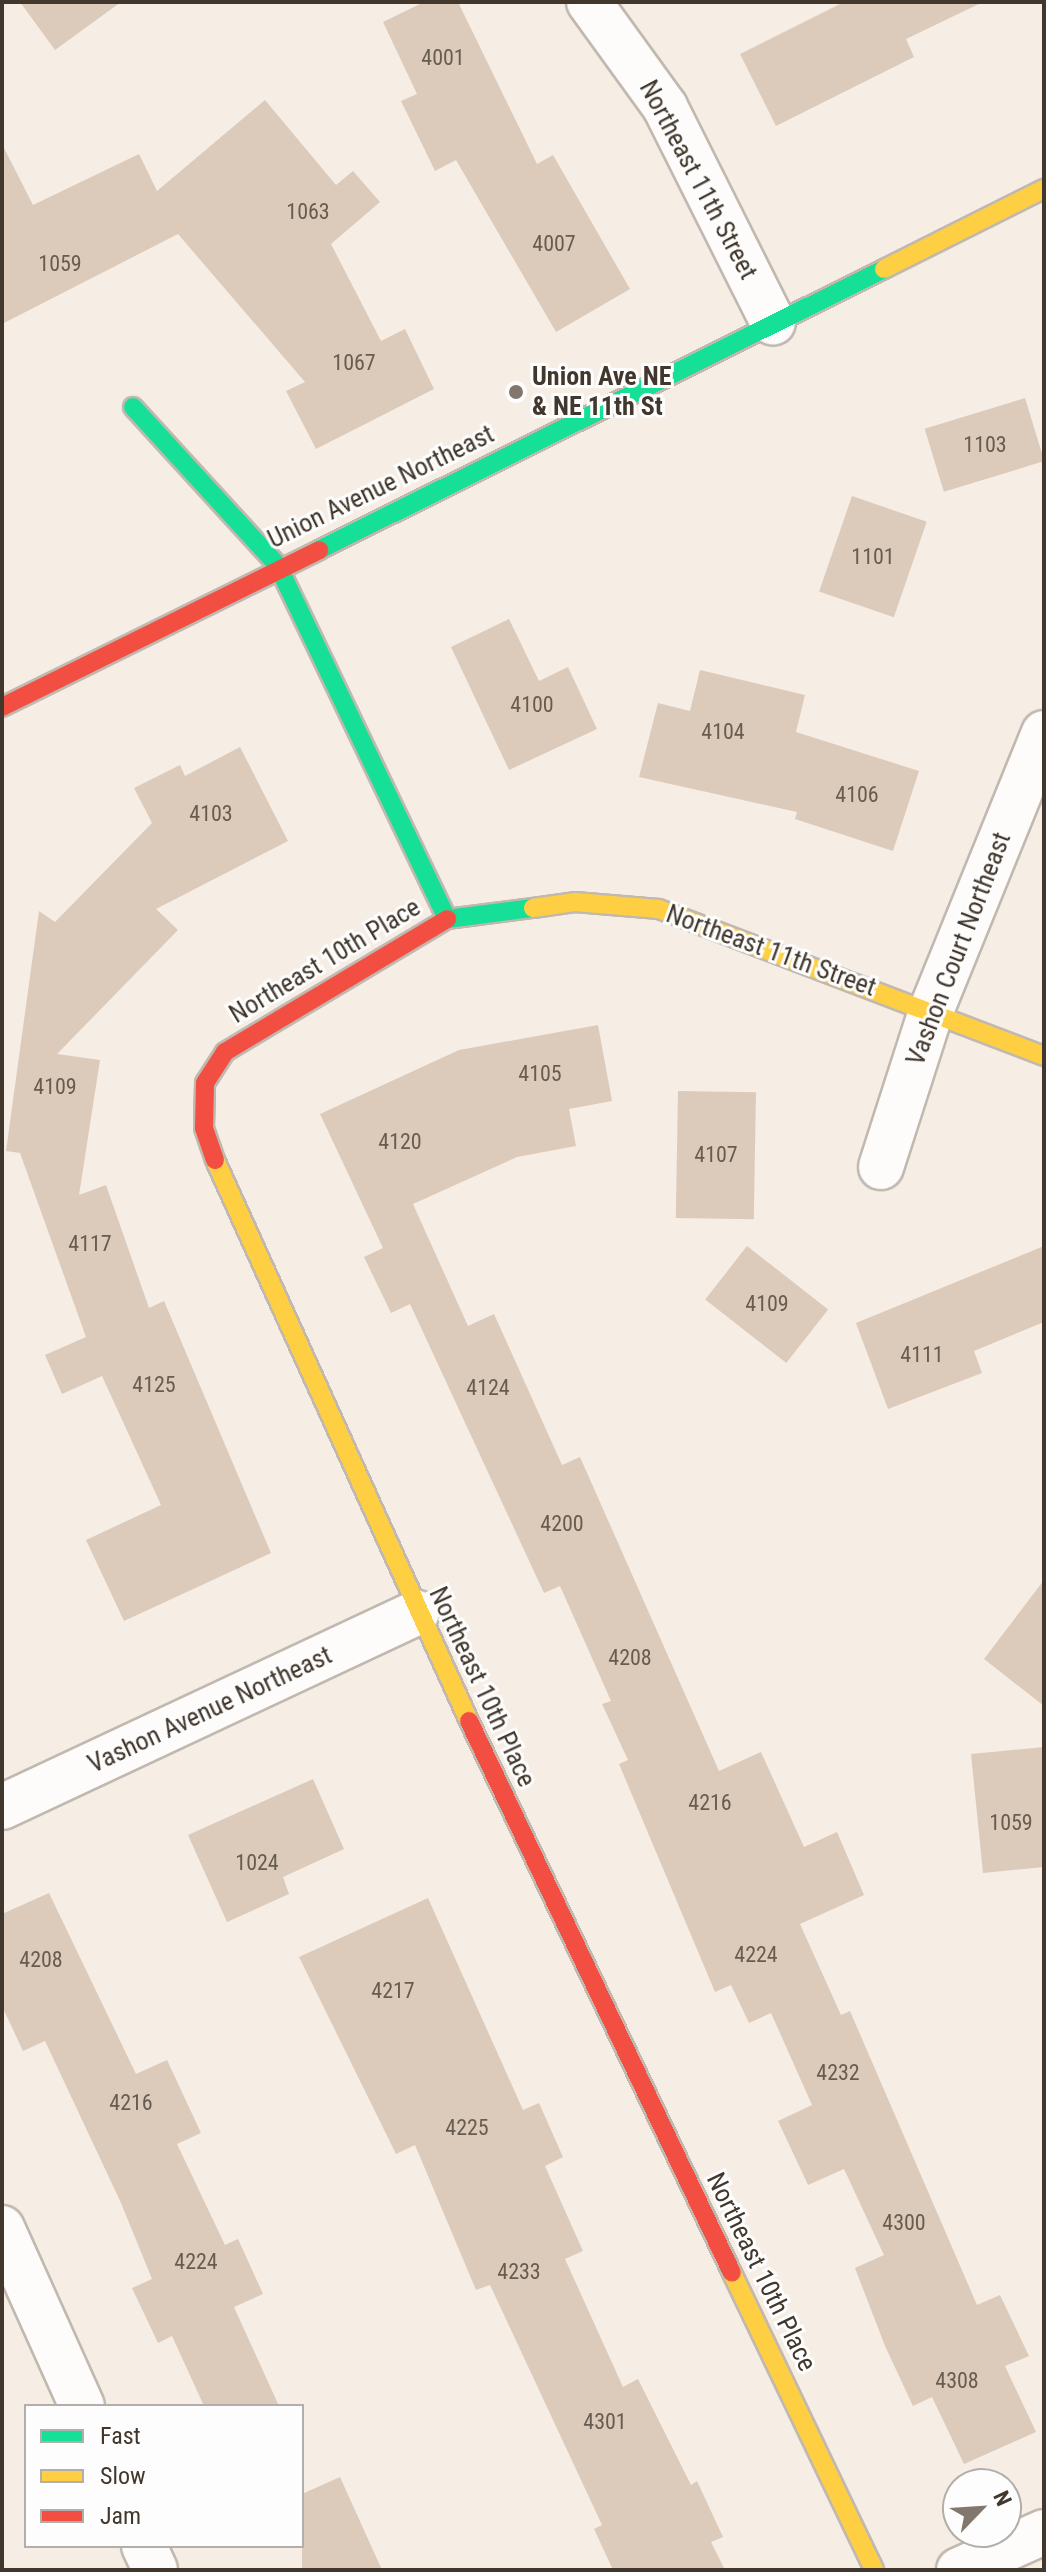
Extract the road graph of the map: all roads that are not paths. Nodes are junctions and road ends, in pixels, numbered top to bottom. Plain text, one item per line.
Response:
1 (607, 8) edge
2 (1044, 189) edge
3 (773, 323) junction
4 (133, 407) dead end
5 (278, 566) junction
6 (2, 707) edge
7 (1044, 733) edge
8 (447, 919) junction
9 (931, 1011) junction
10 (1044, 1056) edge
11 (881, 1167) dead end
12 (417, 1613) junction
13 (2, 1807) edge
14 (2, 2228) edge
15 (81, 2404) edge
16 (1044, 2532) edge
17 (145, 2548) edge
18 (155, 2570) edge
19 (874, 2570) edge
20 (959, 2570) edge

1 - 3 street, Northeast 11th Street
2 - 3 street, Union Avenue Northeast
3 - 5 street, Union Avenue Northeast
4 - 5 street
5 - 6 street, Union Avenue Northeast
5 - 8 street
7 - 9 street, Vashon Court Northeast
8 - 9 street, Northeast 11th Street
8 - 12 street, Northeast 10th Place
9 - 10 street, Northeast 11th Street
9 - 11 street, Vashon Court Northeast
12 - 13 street, Vashon Avenue Northeast
12 - 19 street, Northeast 10th Place
14 - 15 street
16 - 20 street
17 - 18 street

